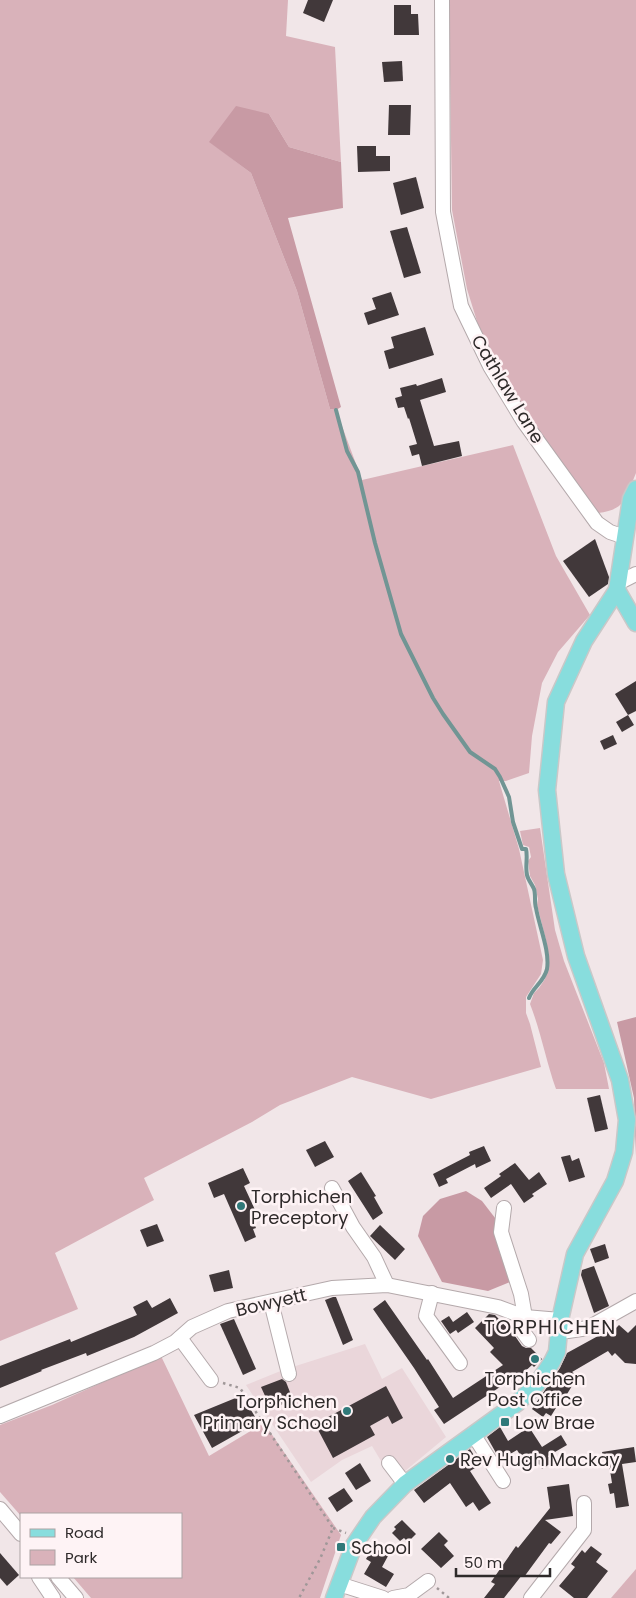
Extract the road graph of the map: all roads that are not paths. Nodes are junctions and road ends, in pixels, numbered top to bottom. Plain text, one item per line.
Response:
1 (442, 0) edge
2 (636, 489) edge
3 (625, 537) junction
4 (636, 574) edge
5 (618, 586) junction
6 (636, 623) edge
7 (332, 1188) dead end
8 (504, 1208) dead end
9 (386, 1285) junction
10 (432, 1293) junction
11 (636, 1301) edge
12 (271, 1302) junction
13 (525, 1317) junction
14 (560, 1325) junction
15 (180, 1338) junction
16 (529, 1340) dead end
17 (460, 1363) dead end
18 (289, 1374) dead end
19 (210, 1380) road end
20 (0, 1416) edge
21 (473, 1434) junction
22 (389, 1463) dead end
23 (503, 1481) dead end
24 (405, 1484) junction
25 (584, 1503) dead end
26 (0, 1509) edge
27 (20, 1533) edge
28 (40, 1578) edge
29 (59, 1578) edge
30 (428, 1582) dead end
31 (336, 1591) edge
32 (53, 1598) edge
33 (76, 1598) edge
34 (383, 1598) edge
35 (393, 1598) edge
36 (531, 1598) edge

1 - 3 street, Cathlaw Lane
2 - 3 main road
3 - 5 main road
4 - 5 street
5 - 6 main road
5 - 14 main road
7 - 9 street
8 - 13 street
9 - 10 street, Bowyett
9 - 12 street, Bowyett
10 - 13 street, Bowyett
10 - 17 street
11 - 14 street
12 - 15 street, Bowyett
12 - 18 street
13 - 14 street, Bowyett
13 - 16 street
14 - 21 main road
15 - 19 street
15 - 20 street, Bowyett
21 - 23 street
21 - 24 main road
22 - 24 street
24 - 31 main road
25 - 36 street
26 - 27 street
28 - 32 street
29 - 33 street
30 - 35 street
31 - 34 street

